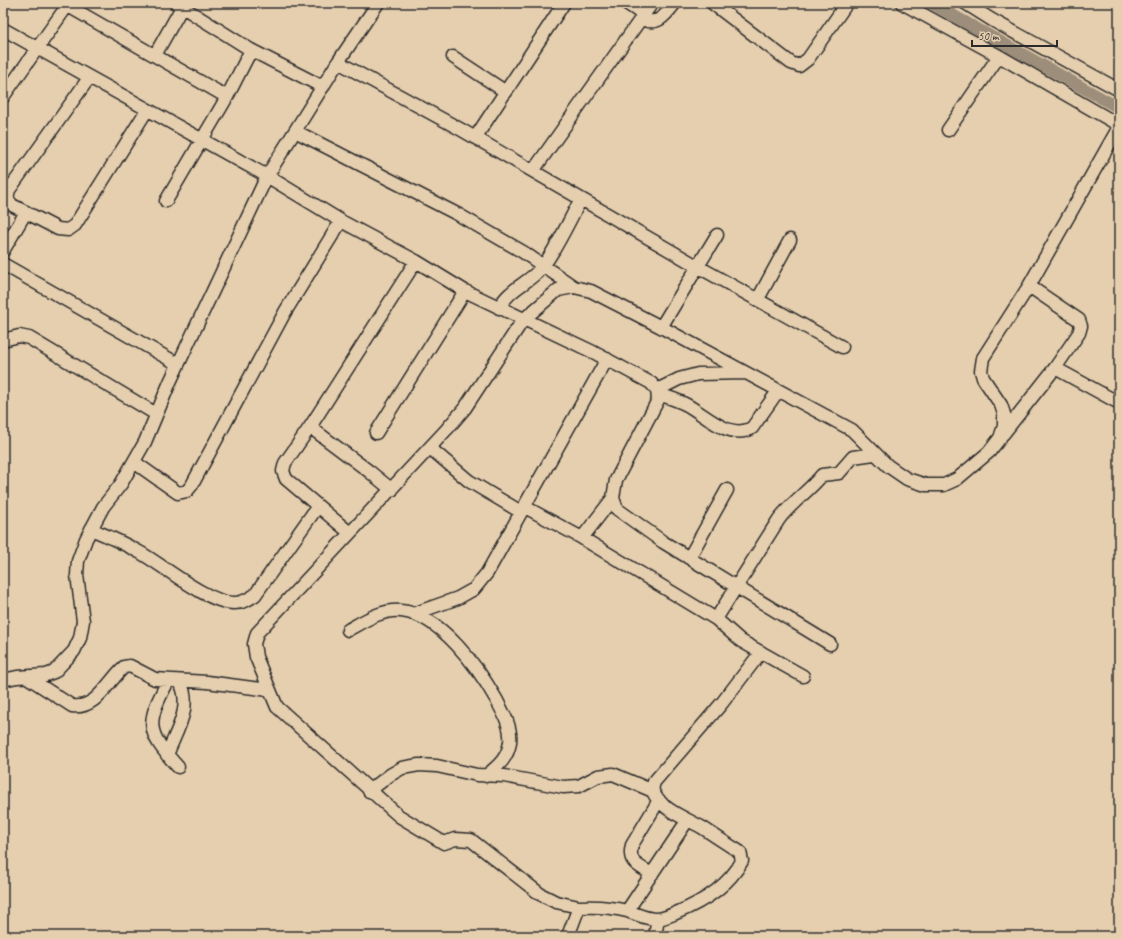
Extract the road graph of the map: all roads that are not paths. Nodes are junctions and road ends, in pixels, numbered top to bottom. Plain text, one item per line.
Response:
1 (378, 3) edge
2 (564, 3) edge
3 (626, 3) edge
4 (652, 3) edge
5 (675, 3) edge
6 (712, 3) edge
7 (847, 3) edge
8 (902, 3) edge
9 (965, 3) edge
10 (65, 4) edge
11 (179, 5) edge
12 (642, 17) junction
13 (3, 29) edge
14 (38, 47) junction
15 (251, 50) junction
16 (155, 55) junction
17 (999, 56) junction
18 (453, 58) dead end
19 (338, 62) junction
20 (89, 78) junction
21 (323, 86) junction
22 (1119, 90) edge
23 (506, 92) junction
24 (3, 97) edge
25 (227, 98) junction
26 (147, 110) junction
27 (1119, 126) edge
28 (948, 130) dead end
29 (295, 131) junction
30 (475, 138) junction
31 (202, 140) junction
32 (533, 171) junction
33 (267, 176) junction
34 (581, 199) junction
35 (166, 201) dead end
36 (26, 212) junction
37 (341, 221) junction
38 (717, 235) dead end
39 (790, 240) dead end
40 (3, 251) edge
41 (416, 261) junction
42 (3, 264) edge
43 (543, 266) junction
44 (697, 266) junction
45 (1029, 286) junction
46 (574, 287) junction
47 (465, 291) junction
48 (758, 299) junction
49 (499, 308) junction
50 (523, 320) junction
51 (661, 327) junction
52 (3, 340) edge
53 (842, 347) dead end
54 (607, 359) junction
55 (178, 364) junction
56 (1055, 368) junction
57 (746, 373) junction
58 (778, 391) junction
59 (658, 392) junction
60 (1119, 403) edge
61 (156, 414) junction
62 (310, 427) junction
63 (376, 432) dead end
64 (1000, 438) junction
65 (430, 448) junction
66 (874, 454) junction
67 (134, 462) junction
68 (392, 490) junction
69 (727, 490) dead end
70 (613, 498) junction
71 (318, 506) junction
72 (523, 510) junction
73 (91, 529) junction
74 (350, 533) junction
75 (582, 538) junction
76 (689, 558) junction
77 (736, 586) junction
78 (413, 614) junction
79 (716, 619) junction
80 (348, 630) dead end
81 (830, 644) dead end
82 (761, 652) junction
83 (803, 676) dead end
84 (27, 677) junction
85 (3, 680) edge
86 (168, 681) junction
87 (180, 682) junction
88 (269, 690) junction
89 (166, 755) junction
90 (178, 767) dead end
91 (486, 776) junction
92 (370, 791) junction
93 (656, 796) junction
94 (687, 821) junction
95 (652, 874) junction
96 (578, 907) junction
97 (627, 911) junction
98 (658, 919) junction
99 (568, 936) edge
100 (655, 936) edge

1 - 19 street
2 - 23 street
3 - 12 street
4 - 12 street
5 - 12 street
6 - 7 street
8 - 17 street
9 - 22 street
10 - 14 street
10 - 16 street
11 - 15 street
11 - 16 street
12 - 32 street
13 - 14 street
14 - 20 street
14 - 24 street
15 - 21 street
15 - 25 street
16 - 25 street
17 - 27 street
17 - 28 street
18 - 23 street
19 - 21 street
19 - 30 street
20 - 26 street
20 - 36 street
21 - 29 street
23 - 30 street
25 - 31 street
26 - 31 street
26 - 36 street
27 - 45 street
29 - 33 street
29 - 43 street
30 - 32 street
31 - 33 street
31 - 35 street
32 - 34 street
33 - 37 street
33 - 55 street
34 - 43 street
34 - 44 street
36 - 40 street
37 - 41 street
37 - 67 street
38 - 44 street
39 - 48 street
41 - 47 street
41 - 62 street
42 - 55 street
43 - 46 street
43 - 49 street
44 - 48 street
44 - 51 street
45 - 56 street
45 - 64 street
46 - 50 street
46 - 51 street
47 - 49 street
47 - 63 street
48 - 53 street
49 - 50 street
50 - 54 street
50 - 65 street
51 - 57 street
52 - 61 street
54 - 59 street
54 - 72 street
55 - 61 street
56 - 60 street
56 - 64 street
57 - 58 street
57 - 59 street
58 - 59 street
58 - 66 street
59 - 70 street
61 - 67 street
62 - 68 street
62 - 71 street
64 - 66 street
65 - 68 street
65 - 72 street
66 - 77 street
67 - 73 street
68 - 74 street
69 - 76 street
70 - 75 street
70 - 76 street
71 - 73 street
71 - 74 street
72 - 75 street
72 - 78 street
73 - 84 street
74 - 88 street
75 - 79 street
76 - 77 street
77 - 79 street
77 - 81 street
78 - 80 street
78 - 91 street
79 - 82 street
82 - 83 street
82 - 93 street
84 - 85 street
84 - 86 street
86 - 87 street
86 - 89 street
87 - 88 street
87 - 89 street
88 - 92 street
89 - 90 street
91 - 92 street
91 - 93 street
92 - 96 street
93 - 94 street
93 - 95 street
94 - 95 street
94 - 98 street
95 - 97 street
96 - 97 street
96 - 99 street
97 - 98 street
98 - 100 street

